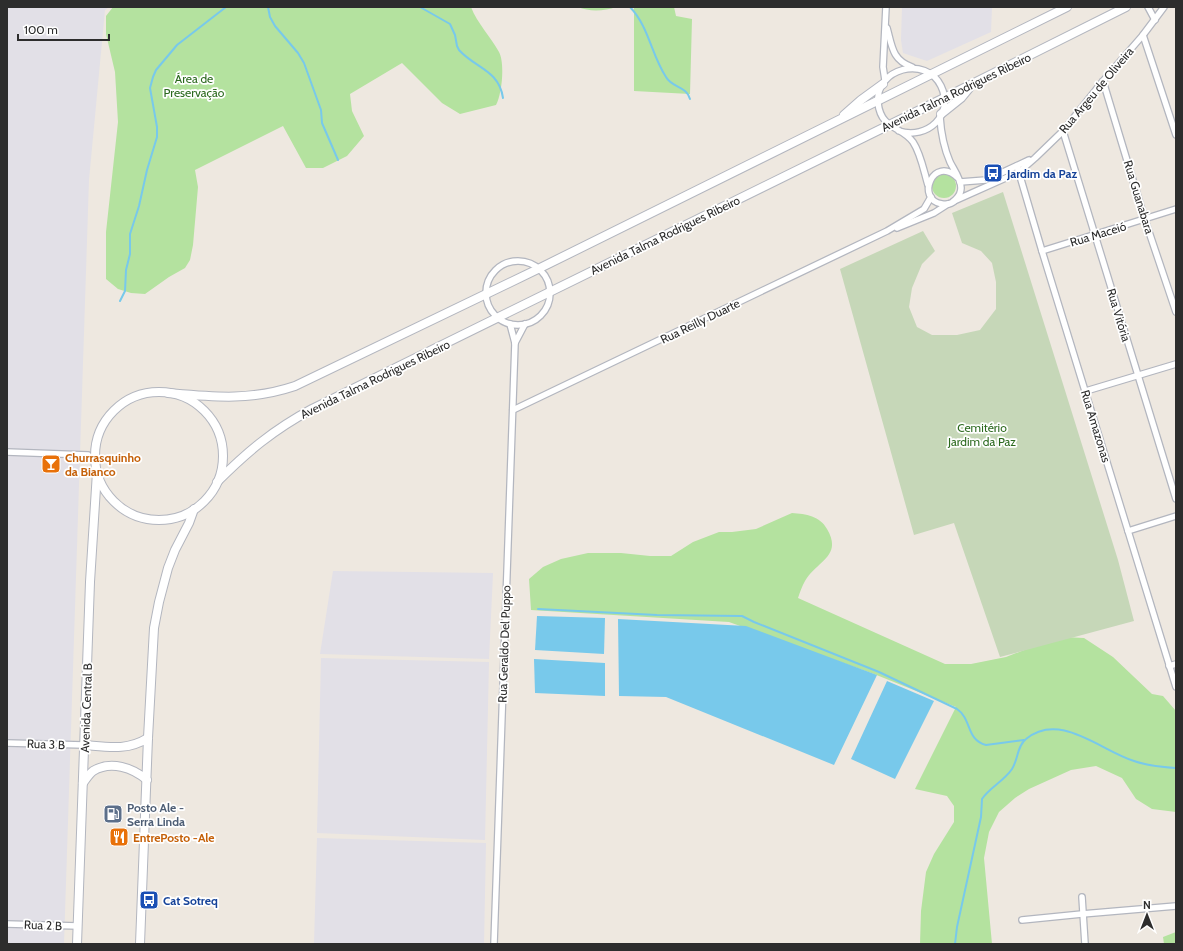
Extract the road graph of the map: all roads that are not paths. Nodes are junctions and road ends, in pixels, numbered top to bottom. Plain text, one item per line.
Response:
1 (886, 7) edge
2 (1067, 7) edge
3 (1126, 7) edge
4 (1148, 7) edge
5 (1164, 7) edge
6 (1155, 20) junction
7 (885, 23) junction
8 (1143, 35) junction
9 (916, 68) junction
10 (931, 75) junction
11 (1103, 81) junction
12 (884, 82) junction
13 (974, 84) junction
14 (944, 98) junction
15 (878, 101) junction
16 (940, 116) junction
17 (838, 121) junction
18 (889, 125) junction
19 (899, 131) junction
20 (1063, 131) junction
21 (1176, 136) edge
22 (1035, 158) joint
23 (1018, 169) junction
24 (959, 180) junction
25 (928, 185) junction
26 (931, 197) junction
27 (952, 202) junction
28 (1176, 209) edge
29 (1145, 220) junction
30 (887, 231) junction
31 (1095, 235) junction
32 (1042, 251) junction
33 (538, 269) junction
34 (550, 292) junction
35 (486, 294) junction
36 (1176, 312) edge
37 (498, 318) junction
38 (510, 324) junction
39 (525, 324) junction
40 (515, 343) junction
41 (1176, 364) edge
42 (1138, 376) junction
43 (1086, 391) junction
44 (168, 393) junction
45 (513, 410) junction
46 (7, 452) edge
47 (88, 455) dead end
48 (97, 472) junction
49 (217, 482) junction
50 (1176, 499) edge
51 (194, 509) junction
52 (1176, 516) edge
53 (1128, 531) junction
54 (1176, 664) edge
55 (1170, 666) junction
56 (1176, 687) edge
57 (148, 738) junction
58 (7, 743) edge
59 (84, 745) junction
60 (147, 780) junction
61 (83, 783) junction
62 (1082, 897) dead end
63 (1176, 906) edge
64 (1082, 914) junction
65 (1022, 920) dead end
66 (7, 924) edge
67 (78, 926) junction
68 (77, 944) edge
69 (140, 944) edge
70 (494, 944) edge
71 (1085, 944) edge

1 - 7 street
2 - 10 main road
3 - 13 main road, Avenida Talma Rodrigues Ribeiro
4 - 6 street
5 - 6 street, Rua Argeu de Oliveira
6 - 8 street, Rua Argeu de Oliveira
7 - 9 street
7 - 12 street
8 - 11 street, Rua Argeu de Oliveira
8 - 21 street
9 - 10 street
9 - 12 street
10 - 14 street
10 - 15 main road
11 - 20 street, Rua Argeu de Oliveira
11 - 29 street, Rua Guanabara
12 - 15 street
12 - 17 main road
13 - 14 main road, Avenida Talma Rodrigues Ribeiro
13 - 16 main road
14 - 16 street
14 - 18 main road, Avenida Talma Rodrigues Ribeiro
15 - 17 main road
15 - 18 street
16 - 19 street
16 - 24 street
17 - 33 main road
18 - 19 street
18 - 34 main road, Avenida Talma Rodrigues Ribeiro
19 - 25 street
20 - 22 street, Rua Argeu de Oliveira
20 - 31 street, Rua Vitória
22 - 23 street, Rua Reilly Duarte
23 - 24 street, Rua Reilly Duarte
23 - 27 street, Rua Reilly Duarte
23 - 32 street, Rua Amazonas
24 - 25 street
24 - 27 street
25 - 26 street
26 - 27 street
26 - 30 street, Rua Reilly Duarte
27 - 30 street, Rua Reilly Duarte
28 - 29 street, Rua Maceió
29 - 31 street, Rua Maceió
29 - 36 street, Rua Guanabara
30 - 45 street, Rua Reilly Duarte
31 - 32 street, Rua Maceió
31 - 42 street, Rua Vitória
32 - 43 street, Rua Amazonas
33 - 34 street
33 - 35 main road
33 - 35 street
34 - 37 main road, Avenida Talma Rodrigues Ribeiro
34 - 39 street
35 - 37 street
35 - 44 main road
37 - 38 street
37 - 49 main road, Avenida Talma Rodrigues Ribeiro
38 - 39 street
38 - 40 street, Rua Geraldo Del Puppo
39 - 40 street, Rua Geraldo Del Puppo
40 - 45 street, Rua Geraldo Del Puppo
41 - 42 street
42 - 43 street
42 - 50 street, Rua Vitória
43 - 53 street, Rua Amazonas
44 - 48 main road, Avenida Central B
44 - 49 main road, Avenida Central B
45 - 70 street, Rua Geraldo Del Puppo
46 - 47 street
48 - 51 main road, Avenida Central B
48 - 59 main road, Avenida Central B
49 - 51 main road, Avenida Central B
51 - 57 main road, Avenida Central B
52 - 53 street
53 - 55 street, Rua Amazonas
54 - 55 street
55 - 56 street, Rua Amazonas
57 - 59 main road
57 - 60 main road, Avenida Central B
58 - 59 street, Rua 3 B
59 - 61 main road, Avenida Central B
60 - 61 main road
60 - 69 main road, Avenida Central B
61 - 67 main road, Avenida Central B
62 - 64 street
63 - 64 street
64 - 65 street
64 - 71 street
66 - 67 street, Rua 2 B
67 - 68 main road, Avenida Central B

